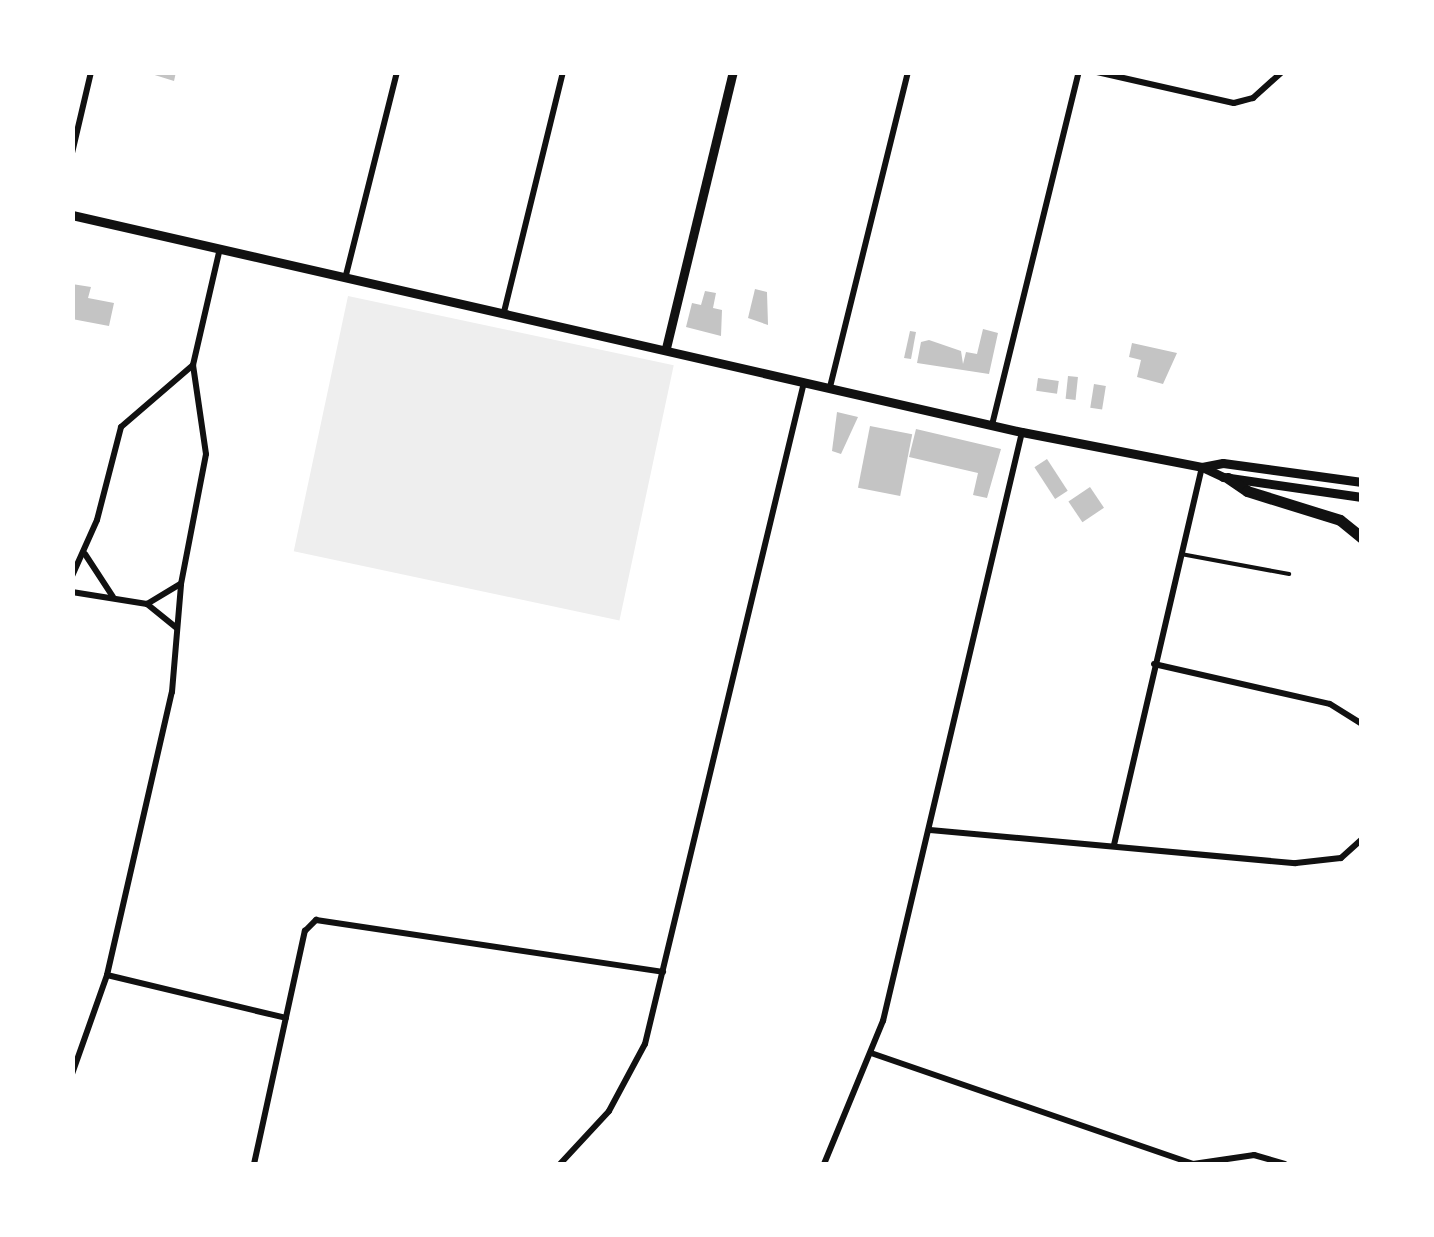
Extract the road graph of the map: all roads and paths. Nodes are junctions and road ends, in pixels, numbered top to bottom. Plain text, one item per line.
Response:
1 (91, 72) edge
2 (397, 72) edge
3 (563, 72) edge
4 (733, 72) edge
5 (908, 72) edge
6 (1078, 72) edge
7 (1097, 72) edge
8 (1282, 72) edge
9 (72, 153) edge
10 (72, 215) edge
11 (220, 248) junction
12 (346, 275) junction
13 (504, 312) junction
14 (666, 348) junction
15 (193, 365) junction
16 (804, 382) junction
17 (830, 387) junction
18 (992, 426) junction
19 (1022, 432) junction
20 (1202, 467) junction
21 (1228, 478) junction
22 (1362, 482) edge
23 (1362, 497) edge
24 (1362, 538) edge
25 (85, 554) junction
26 (1181, 554) junction
27 (1289, 574) dead end
28 (72, 576) edge
29 (180, 584) junction
30 (72, 592) edge
31 (114, 598) junction
32 (147, 604) junction
33 (178, 629) junction
34 (1154, 664) junction
35 (1362, 724) edge
36 (930, 830) junction
37 (1362, 840) edge
38 (1114, 845) junction
39 (664, 972) junction
40 (107, 975) junction
41 (286, 1018) junction
42 (871, 1053) junction
43 (72, 1074) edge
44 (254, 1164) edge
45 (560, 1164) edge
46 (824, 1164) edge
47 (1285, 1164) edge

1 - 9 street
2 - 12 street
3 - 13 street
4 - 14 main road
5 - 17 street
6 - 18 street
7 - 8 street
10 - 11 main road
11 - 12 main road
11 - 15 street
12 - 13 main road
13 - 14 main road
14 - 16 main road
15 - 25 street
15 - 29 street
16 - 17 main road
16 - 39 street
17 - 18 main road
18 - 19 main road
19 - 20 main road
19 - 36 street
20 - 21 main road
20 - 22 main road
20 - 26 street
21 - 23 main road
21 - 24 highway
25 - 28 street
25 - 31 street
26 - 27 lane
26 - 34 street
29 - 32 street
29 - 33 street
30 - 31 street
31 - 32 street
32 - 33 street
33 - 40 street
34 - 35 street
34 - 38 street
36 - 38 street
36 - 42 street
37 - 38 street
39 - 41 street
39 - 45 street
40 - 41 street
40 - 43 street
41 - 44 street
42 - 46 street
42 - 47 street

